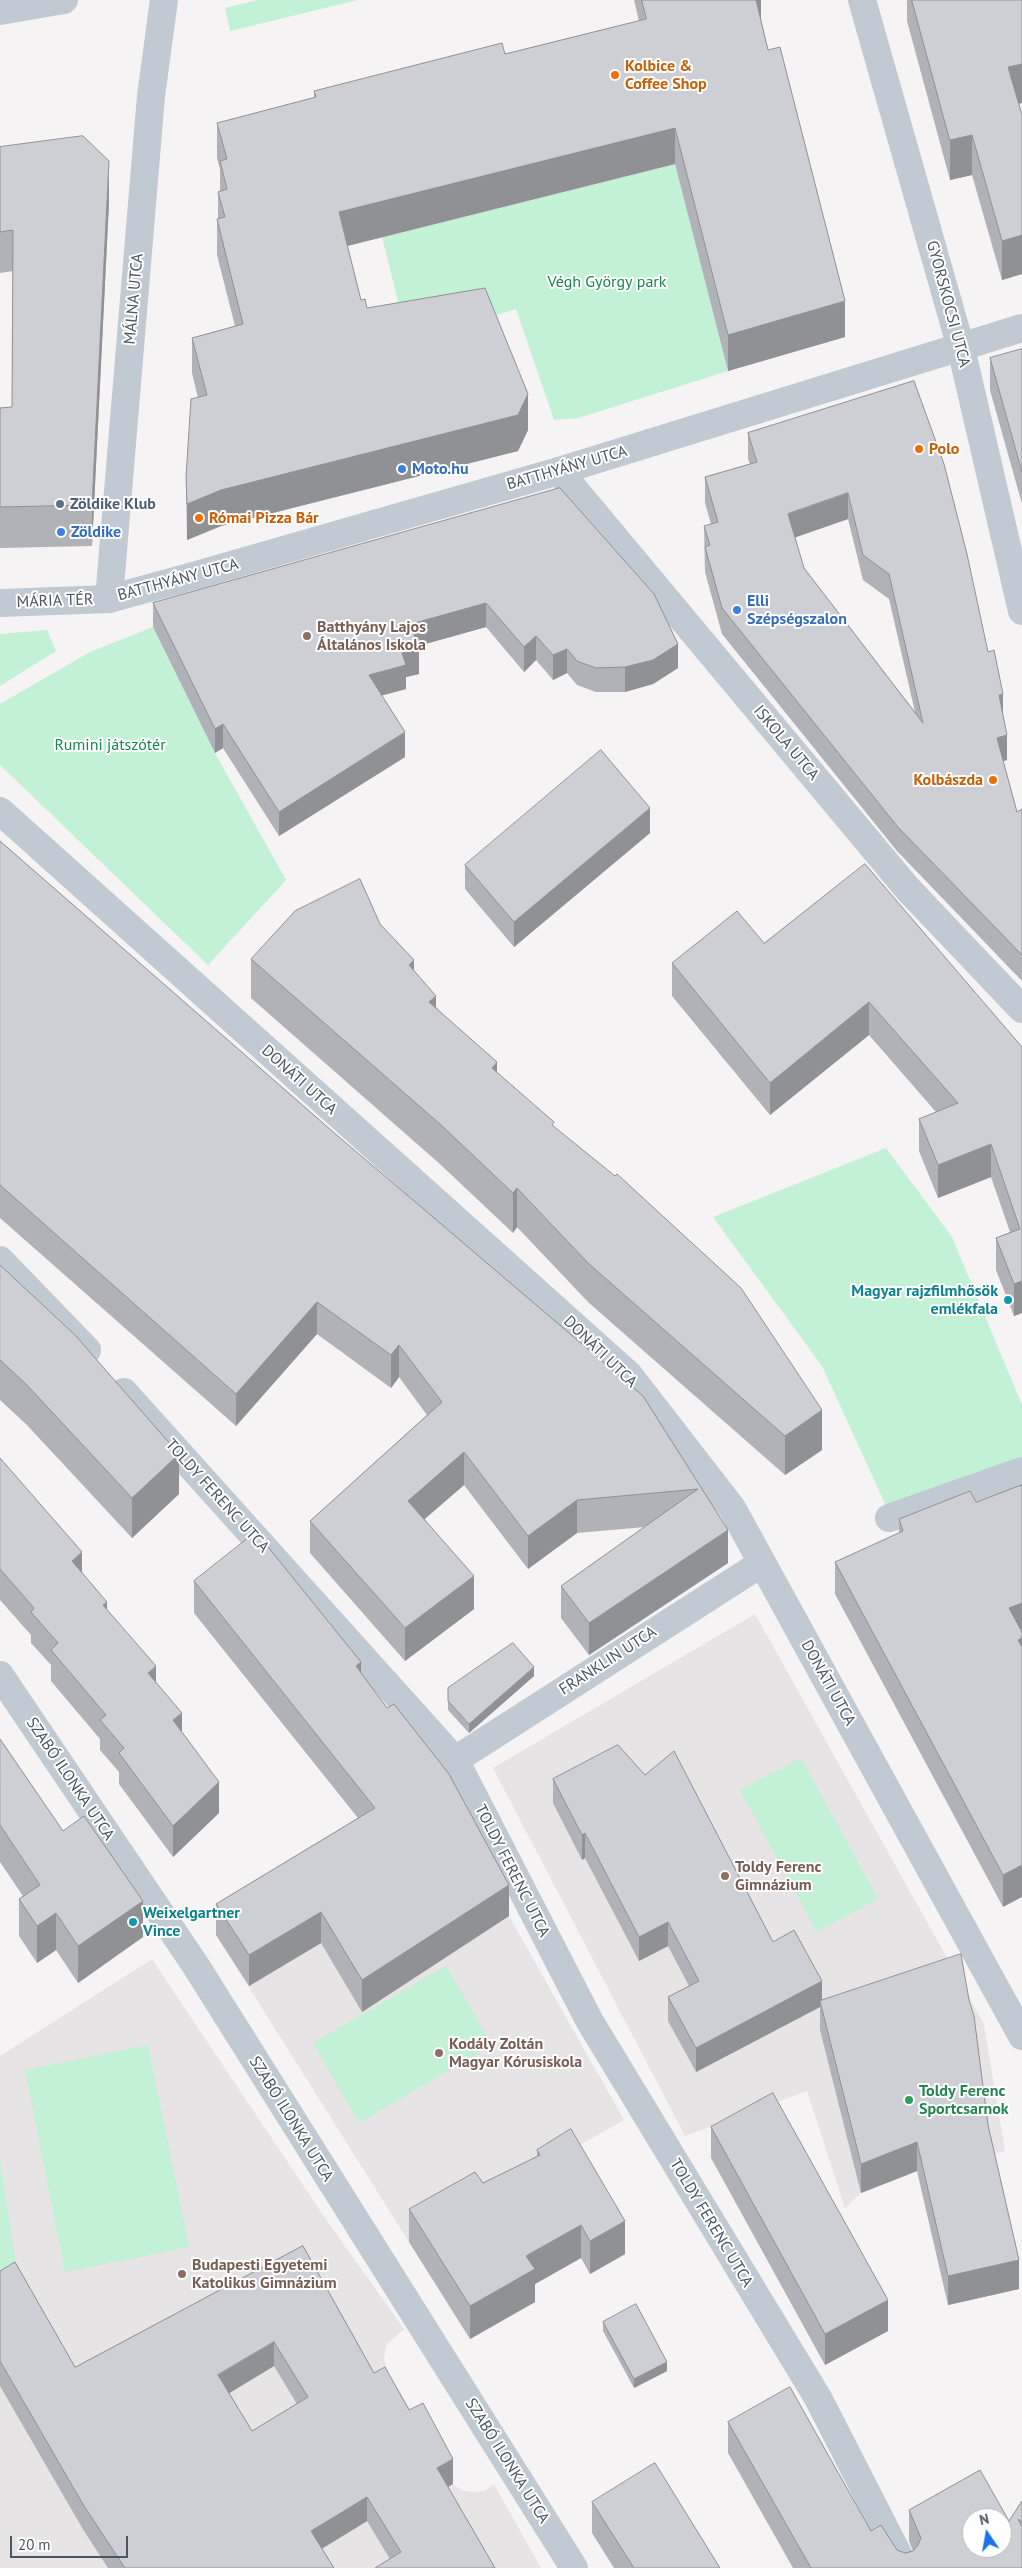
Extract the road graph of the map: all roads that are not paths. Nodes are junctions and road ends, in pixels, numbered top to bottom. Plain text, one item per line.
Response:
1 (64, 0) edge
2 (164, 0) edge
3 (862, 0) edge
4 (0, 11) edge
5 (1022, 328) edge
6 (961, 348) junction
7 (559, 471) junction
8 (109, 598) junction
9 (0, 603) edge
10 (1022, 611) edge
11 (0, 811) edge
12 (1022, 1008) edge
13 (0, 1260) edge
14 (1022, 1471) edge
15 (890, 1518) dead end
16 (762, 1563) junction
17 (0, 1675) edge
18 (455, 1760) junction
19 (1022, 2036) edge
20 (574, 2568) edge
21 (905, 2568) edge

1 - 4 street
2 - 8 street, MÁLNA UTCA
3 - 6 street, GYORSKOCSI UTCA
5 - 6 street, BATTHYÁNY UTCA
6 - 7 street, BATTHYÁNY UTCA
6 - 10 street, GYORSKOCSI UTCA
7 - 8 street, BATTHYÁNY UTCA
7 - 12 street, ISKOLA UTCA
8 - 9 street, MÁRIA TÉR
11 - 16 street, DONÁTI UTCA
13 - 18 street, TOLDY FERENC UTCA
14 - 15 street
16 - 18 street, FRANKLIN UTCA
16 - 19 street, DONÁTI UTCA
17 - 20 street, SZABÓ ILONKA UTCA
18 - 21 street, TOLDY FERENC UTCA

